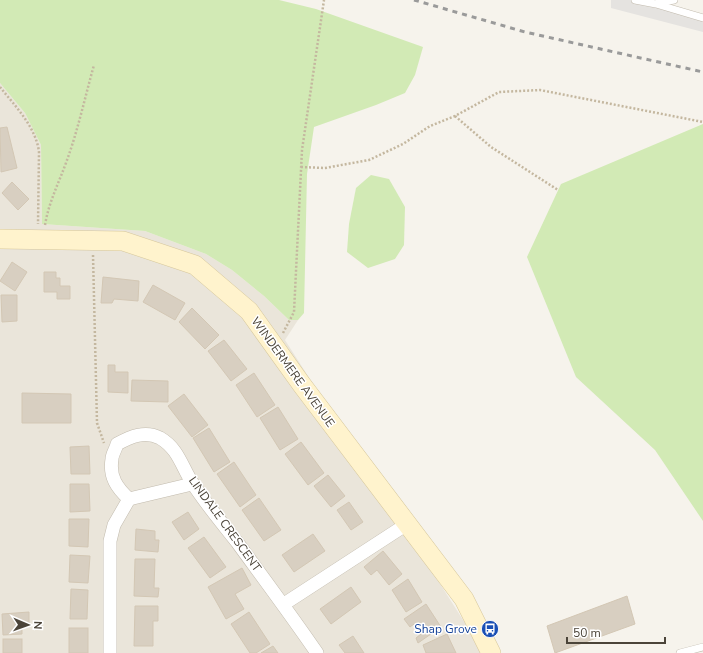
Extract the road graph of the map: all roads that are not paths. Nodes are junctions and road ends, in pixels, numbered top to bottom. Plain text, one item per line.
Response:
1 (635, 0) edge
2 (674, 0) edge
3 (656, 4) junction
4 (703, 18) edge
5 (0, 239) edge
6 (192, 484) junction
7 (129, 499) junction
8 (407, 524) junction
9 (284, 604) junction
10 (703, 647) edge
11 (110, 653) edge
12 (317, 653) edge
13 (491, 653) edge
14 (680, 653) edge

1 - 3 lane
2 - 3 lane
3 - 4 lane
5 - 8 street, WINDERMERE AVENUE
6 - 7 street
6 - 7 street, LINDALE CRESCENT
6 - 9 street, LINDALE CRESCENT
7 - 11 street
8 - 9 street
8 - 13 street, WINDERMERE AVENUE
9 - 12 street, LINDALE CRESCENT
10 - 14 lane

